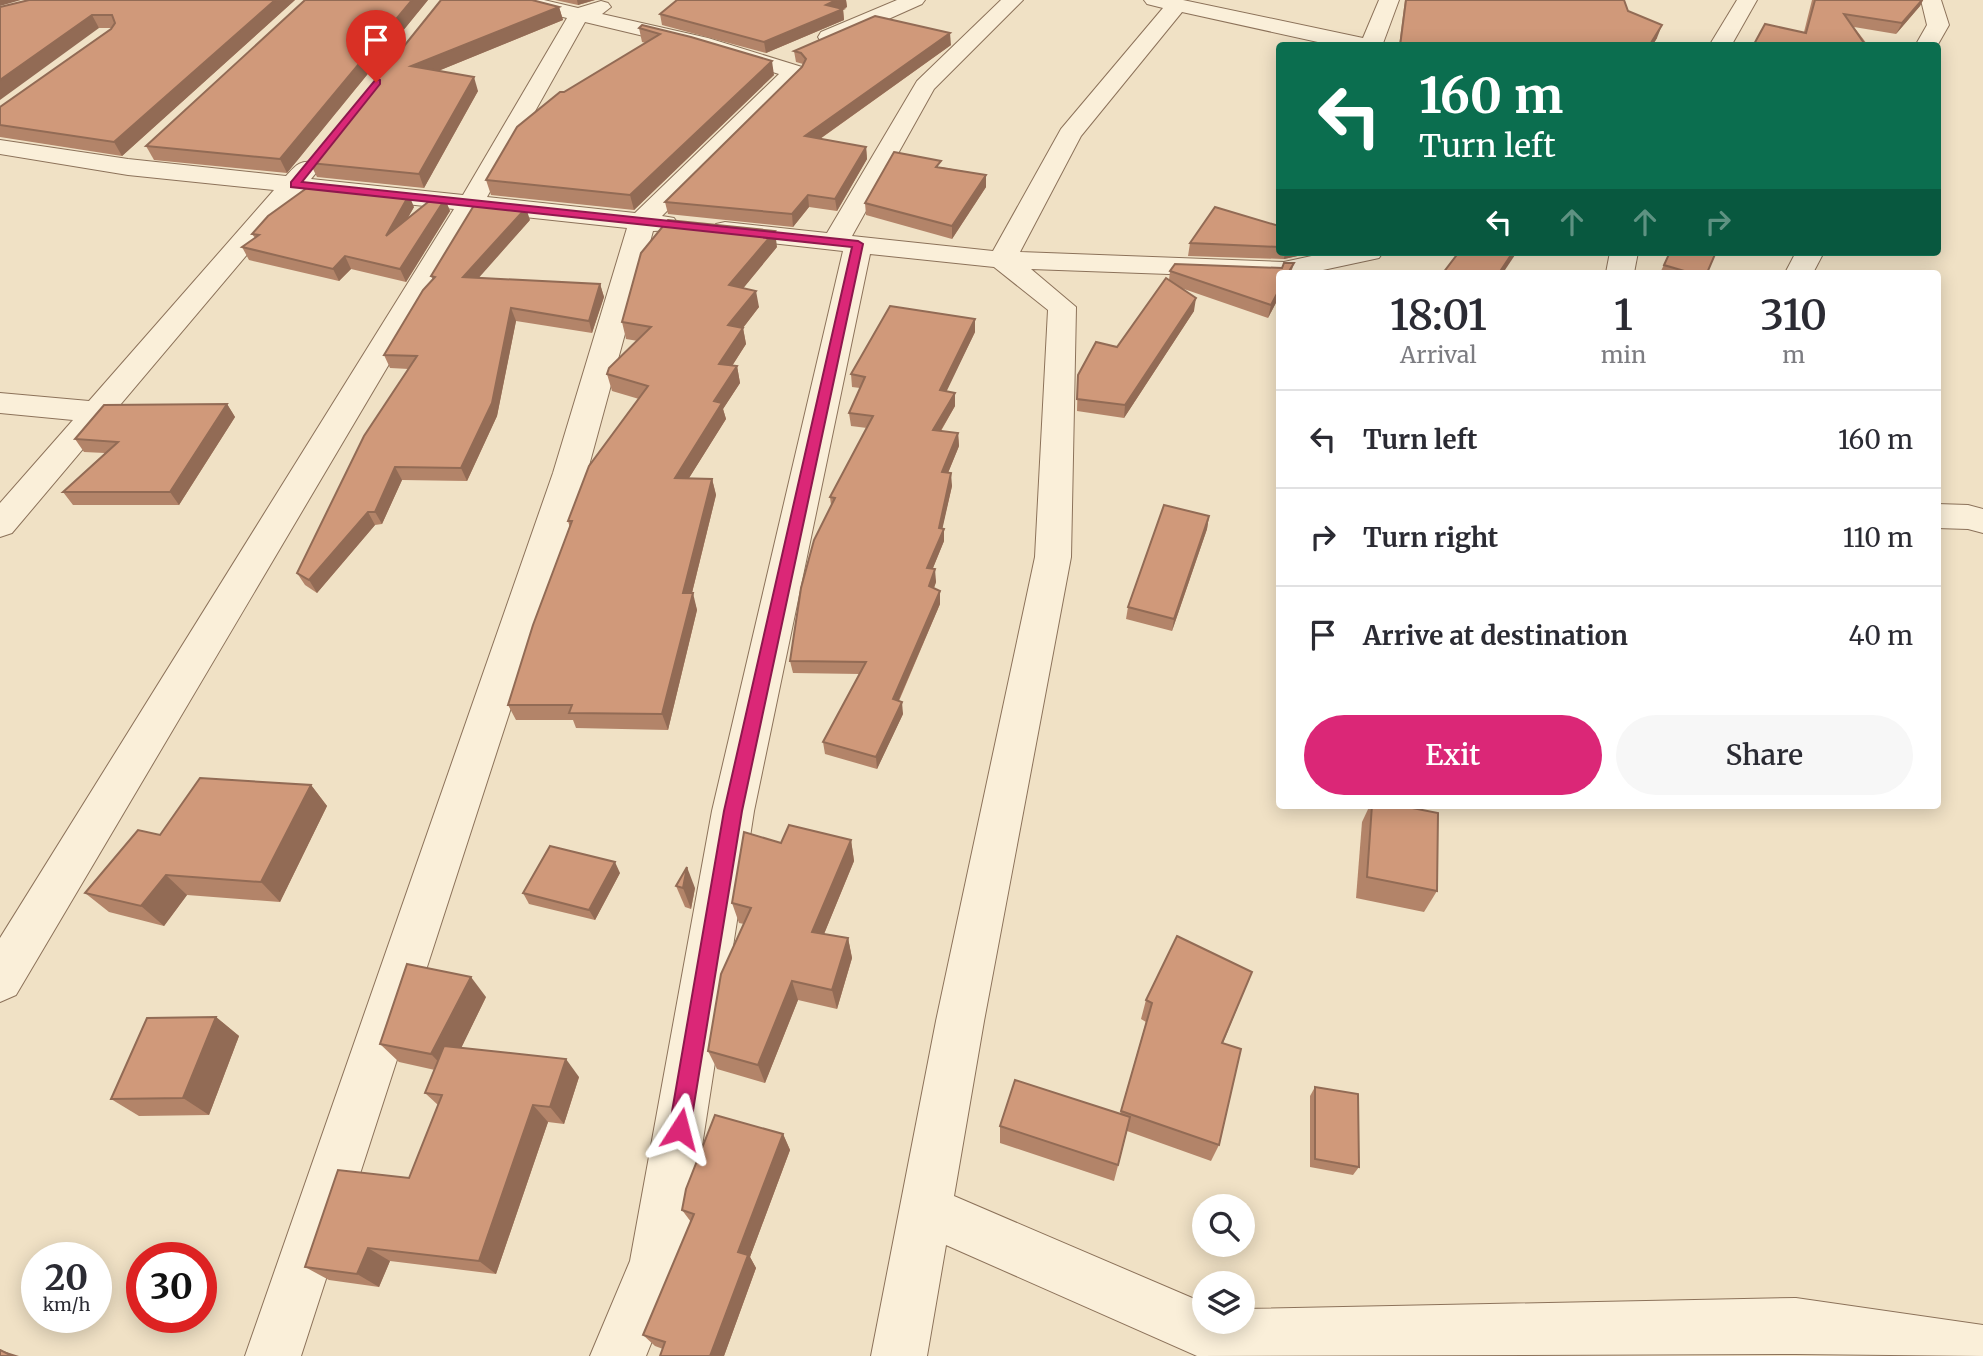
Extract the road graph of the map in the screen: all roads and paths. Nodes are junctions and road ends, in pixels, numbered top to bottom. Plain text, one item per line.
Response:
1 (517, 0) edge
2 (619, 0) edge
3 (915, 0) edge
4 (1013, 0) edge
5 (1389, 0) edge
6 (1747, 0) edge
7 (1931, 0) edge
8 (1165, 3) edge
9 (579, 15) junction
10 (1351, 42) edge
11 (1372, 42) edge
12 (1722, 42) edge
13 (1928, 42) edge
14 (816, 43) edge
15 (791, 53) dead end
16 (766, 64) junction
17 (149, 148) edge
18 (4, 150) edge
19 (321, 152) edge
20 (128, 167) junction
21 (295, 184) junction
22 (471, 203) junction
23 (642, 221) junction
24 (846, 243) junction
25 (1349, 256) edge
26 (1002, 260) junction
27 (1284, 270) edge
28 (1284, 270) edge
29 (0, 403) edge
30 (98, 412) junction
31 (1941, 516) edge
32 (1983, 521) edge
33 (0, 525) edge
34 (0, 980) edge
35 (926, 1210) junction
36 (1983, 1353) edge
37 (273, 1356) edge
38 (618, 1356) edge
39 (899, 1356) edge

1 - 9 street
2 - 9 street
3 - 14 street
4 - 24 street
5 - 11 street
6 - 12 street
7 - 13 street
8 - 10 street
8 - 26 street
9 - 16 street
9 - 22 street
15 - 16 street
16 - 23 street
17 - 20 street
18 - 20 street
19 - 21 street
20 - 21 street
21 - 22 street
21 - 30 street
22 - 23 street
22 - 34 street
23 - 24 street
23 - 37 street
24 - 26 street
24 - 38 street
25 - 28 street
26 - 27 street
26 - 35 street
29 - 30 street
30 - 33 street
31 - 32 street
35 - 36 street
35 - 39 street

